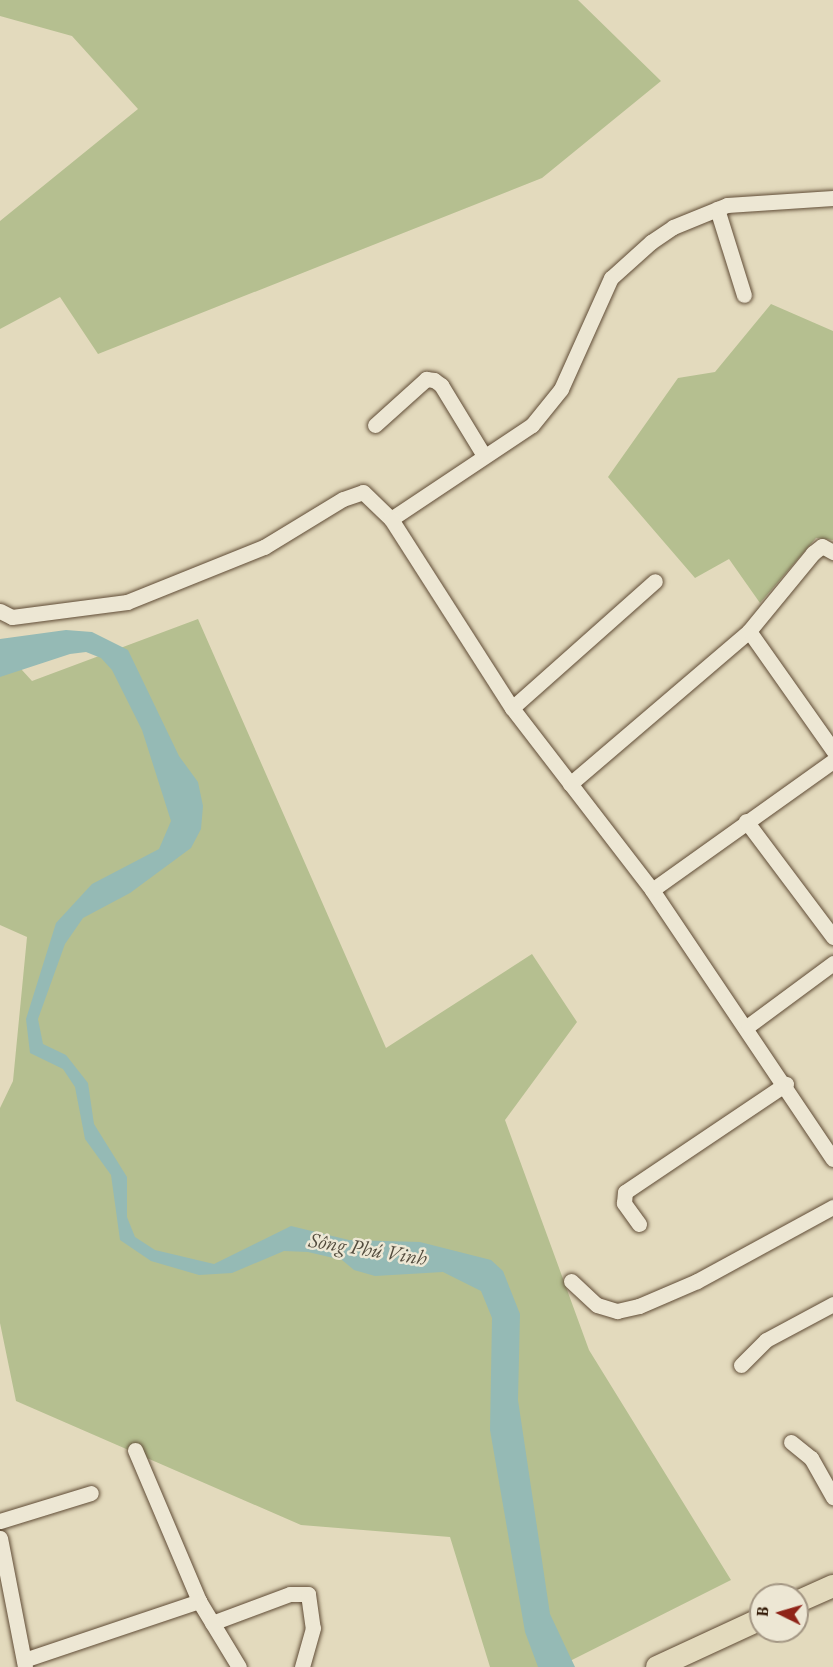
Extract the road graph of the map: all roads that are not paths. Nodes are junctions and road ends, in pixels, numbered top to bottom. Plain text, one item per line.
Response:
1 (833, 198) edge
2 (717, 208) junction
3 (744, 295) dead end
4 (375, 425) dead end
5 (483, 454) junction
6 (391, 519) junction
7 (833, 552) edge
8 (655, 581) dead end
9 (0, 611) edge
10 (749, 631) junction
11 (512, 708) junction
12 (833, 750) edge
13 (833, 761) edge
14 (570, 784) junction
15 (746, 821) junction
16 (652, 890) junction
17 (833, 937) edge
18 (833, 963) edge
19 (748, 1026) junction
20 (786, 1084) junction
21 (833, 1159) edge
22 (833, 1207) edge
23 (639, 1224) dead end
24 (571, 1281) dead end
25 (833, 1304) edge
26 (741, 1365) dead end
27 (791, 1442) dead end
28 (135, 1450) dead end
29 (92, 1493) dead end
30 (833, 1497) edge
31 (0, 1521) edge
32 (0, 1538) edge
33 (833, 1586) edge
34 (809, 1597) edge
35 (199, 1601) junction
36 (212, 1623) junction
37 (749, 1625) edge
38 (25, 1663) edge
39 (239, 1667) edge
40 (302, 1667) edge
41 (657, 1667) edge

1 - 2 street
2 - 3 street
2 - 5 street
4 - 5 street
5 - 6 street
6 - 9 street
6 - 11 street
7 - 10 street
8 - 11 street
10 - 12 street
10 - 14 street
11 - 14 street
13 - 15 street
14 - 16 street
15 - 16 street
15 - 17 street
16 - 19 street
18 - 19 street
19 - 20 street
20 - 21 street
20 - 23 street
22 - 24 street
25 - 26 street
27 - 30 street
28 - 35 street
29 - 31 street
32 - 38 street
33 - 34 highway
35 - 36 street
35 - 38 street
36 - 39 street
36 - 40 street
37 - 41 highway

